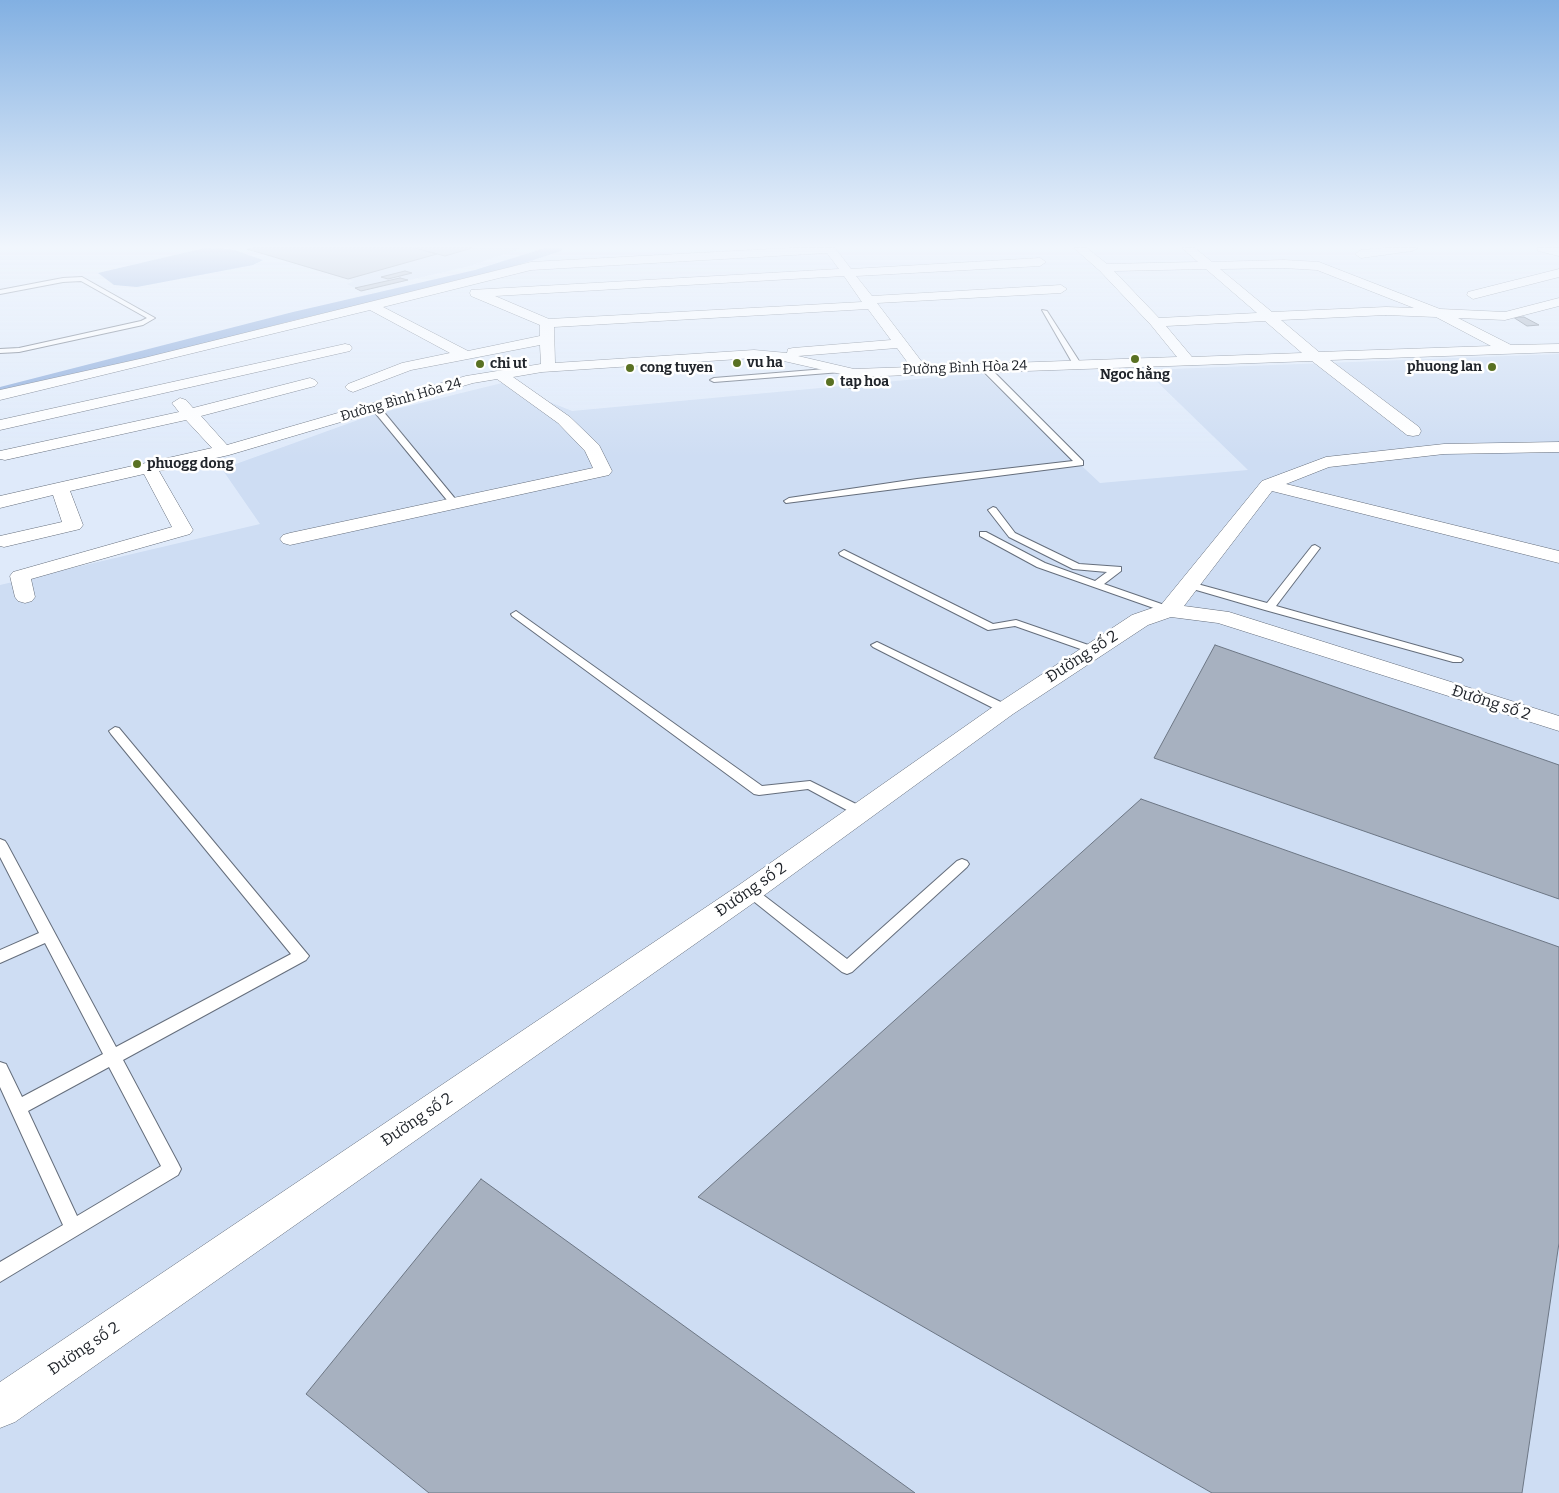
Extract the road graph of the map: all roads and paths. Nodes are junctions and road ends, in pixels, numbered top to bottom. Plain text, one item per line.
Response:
1 (151, 318) edge
2 (320, 318) edge
3 (394, 318) edge
4 (534, 318) edge
5 (629, 318) edge
6 (881, 318) edge
7 (1048, 318) edge
8 (1152, 318) edge
9 (1238, 318) edge
10 (1272, 318) edge
11 (1447, 318) edge
12 (1156, 322) junction
13 (547, 323) junction
14 (547, 339) junction
15 (900, 344) junction
16 (345, 348) dead end
17 (1558, 348) edge
18 (1509, 350) junction
19 (0, 351) edge
20 (754, 354) junction
21 (463, 355) junction
22 (1316, 357) junction
23 (1188, 361) junction
24 (144, 362) junction
25 (1077, 364) junction
26 (984, 366) junction
27 (548, 368) junction
28 (920, 369) junction
29 (841, 371) junction
30 (499, 374) junction
31 (714, 380) dead end
32 (310, 383) dead end
33 (852, 386) dead end
34 (353, 387) dead end
35 (168, 389) junction
36 (0, 395) edge
37 (375, 407) junction
38 (190, 414) junction
39 (0, 425) edge
40 (1413, 431) dead end
41 (1559, 447) edge
42 (223, 451) junction
43 (4, 455) dead end
44 (149, 468) junction
45 (1268, 485) junction
46 (60, 489) junction
47 (789, 501) dead end
48 (0, 502) edge
49 (454, 503) junction
50 (993, 510) dead end
51 (983, 534) dead end
52 (290, 539) dead end
53 (4, 540) dead end
54 (1316, 548) dead end
55 (844, 553) dead end
56 (1559, 557) edge
57 (1097, 584) junction
58 (1190, 586) junction
59 (25, 597) dead end
60 (1269, 608) junction
61 (1169, 610) junction
62 (516, 614) dead end
63 (876, 645) dead end
64 (1093, 650) junction
65 (1457, 660) dead end
66 (1005, 709) junction
67 (1559, 724) edge
68 (115, 731) dead end
69 (861, 812) junction
70 (0, 844) edge
71 (962, 864) dead end
72 (749, 892) junction
73 (49, 935) junction
74 (0, 957) edge
75 (113, 1057) junction
76 (0, 1069) edge
77 (18, 1108) junction
78 (74, 1229) junction
79 (0, 1273) edge
80 (0, 1407) edge

1 - 19 lane
2 - 24 street
3 - 21 street
4 - 13 street
5 - 13 street
6 - 15 street
7 - 25 lane
8 - 12 street
9 - 12 street
10 - 22 street
11 - 18 street
12 - 23 street
13 - 14 street
14 - 21 street
14 - 27 street
15 - 20 street
15 - 28 street
16 - 35 street
17 - 18 street, Đường Bình Hòa 24
18 - 22 street, Đường Bình Hòa 24
20 - 27 street, Đường Bình Hòa 24
20 - 29 street, Đường Bình Hòa 24
21 - 34 street
22 - 23 street, Đường Bình Hòa 24
22 - 40 street
23 - 25 street, Đường Bình Hòa 24
24 - 35 street
24 - 36 street
25 - 26 street, Đường Bình Hòa 24
26 - 28 street, Đường Bình Hòa 24
26 - 47 lane
27 - 30 street, Đường Bình Hòa 24
28 - 29 street, Đường Bình Hòa 24
29 - 31 lane
29 - 33 lane
30 - 37 street, Đường Bình Hòa 24
30 - 49 street
32 - 38 street
35 - 38 street
35 - 39 street
37 - 42 street, Đường Bình Hòa 24
37 - 49 lane
38 - 42 street
38 - 43 street
41 - 45 street
42 - 44 street, Đường Bình Hòa 24
44 - 46 street, Đường Bình Hòa 24
44 - 59 street
45 - 56 street
45 - 58 street
46 - 48 street, Đường Bình Hòa 24
46 - 53 street
49 - 52 street
50 - 57 lane
51 - 57 lane
54 - 60 lane
55 - 64 lane
57 - 61 lane
58 - 60 lane
58 - 61 street
60 - 65 lane
61 - 64 street, Đường số 2
61 - 67 street, Đường số 2
62 - 69 lane
63 - 66 lane
64 - 66 street, Đường số 2
66 - 69 street, Đường số 2
68 - 75 lane
69 - 72 street, Đường số 2
70 - 73 lane
71 - 72 lane
72 - 80 street, Đường số 2
73 - 74 lane
73 - 75 lane
75 - 77 lane
75 - 78 lane
76 - 77 lane
77 - 78 lane
78 - 79 lane

